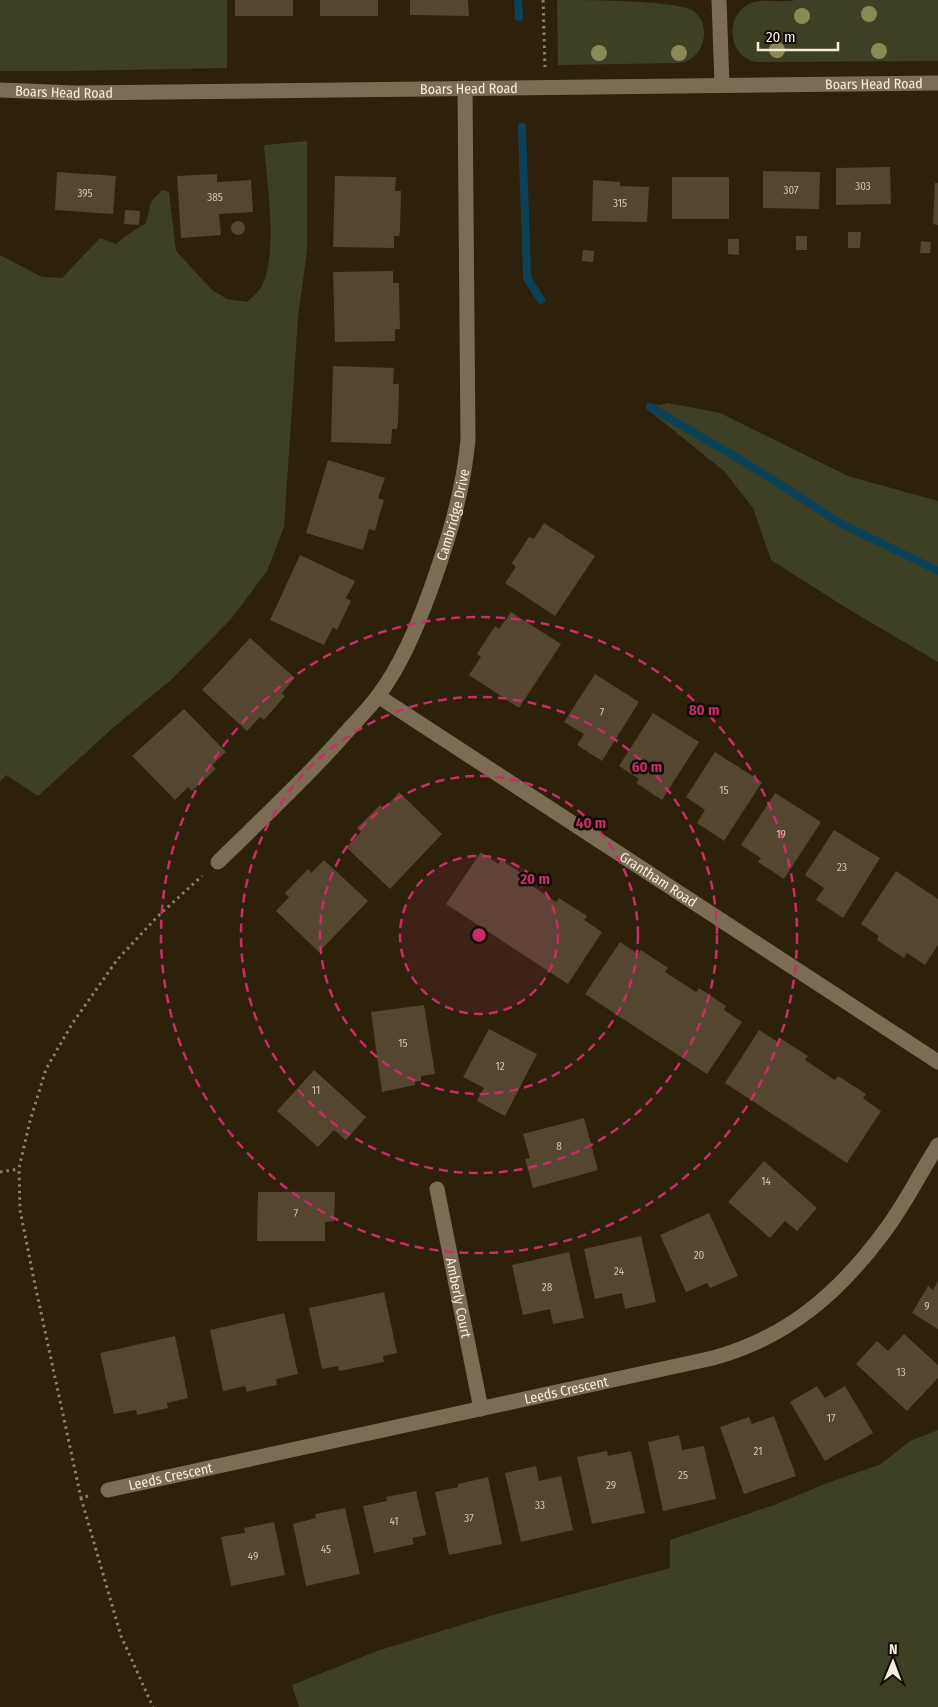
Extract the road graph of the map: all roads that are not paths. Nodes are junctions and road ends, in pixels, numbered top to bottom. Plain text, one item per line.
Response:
1 (719, 0) edge
2 (938, 84) edge
3 (722, 86) junction
4 (465, 88) junction
5 (0, 90) edge
6 (378, 696) junction
7 (218, 862) road end
8 (938, 1062) edge
9 (938, 1145) edge
10 (437, 1189) dead end
11 (481, 1408) junction
12 (108, 1490) road end

1 - 3 street
2 - 3 street, Boars Head Road
3 - 4 street, Boars Head Road
4 - 5 street, Boars Head Road
4 - 6 street, Cambridge Drive
6 - 7 street, Cambridge Drive
6 - 8 street, Grantham Road
9 - 11 street, Leeds Crescent
10 - 11 street, Amberly Court
11 - 12 street, Leeds Crescent

